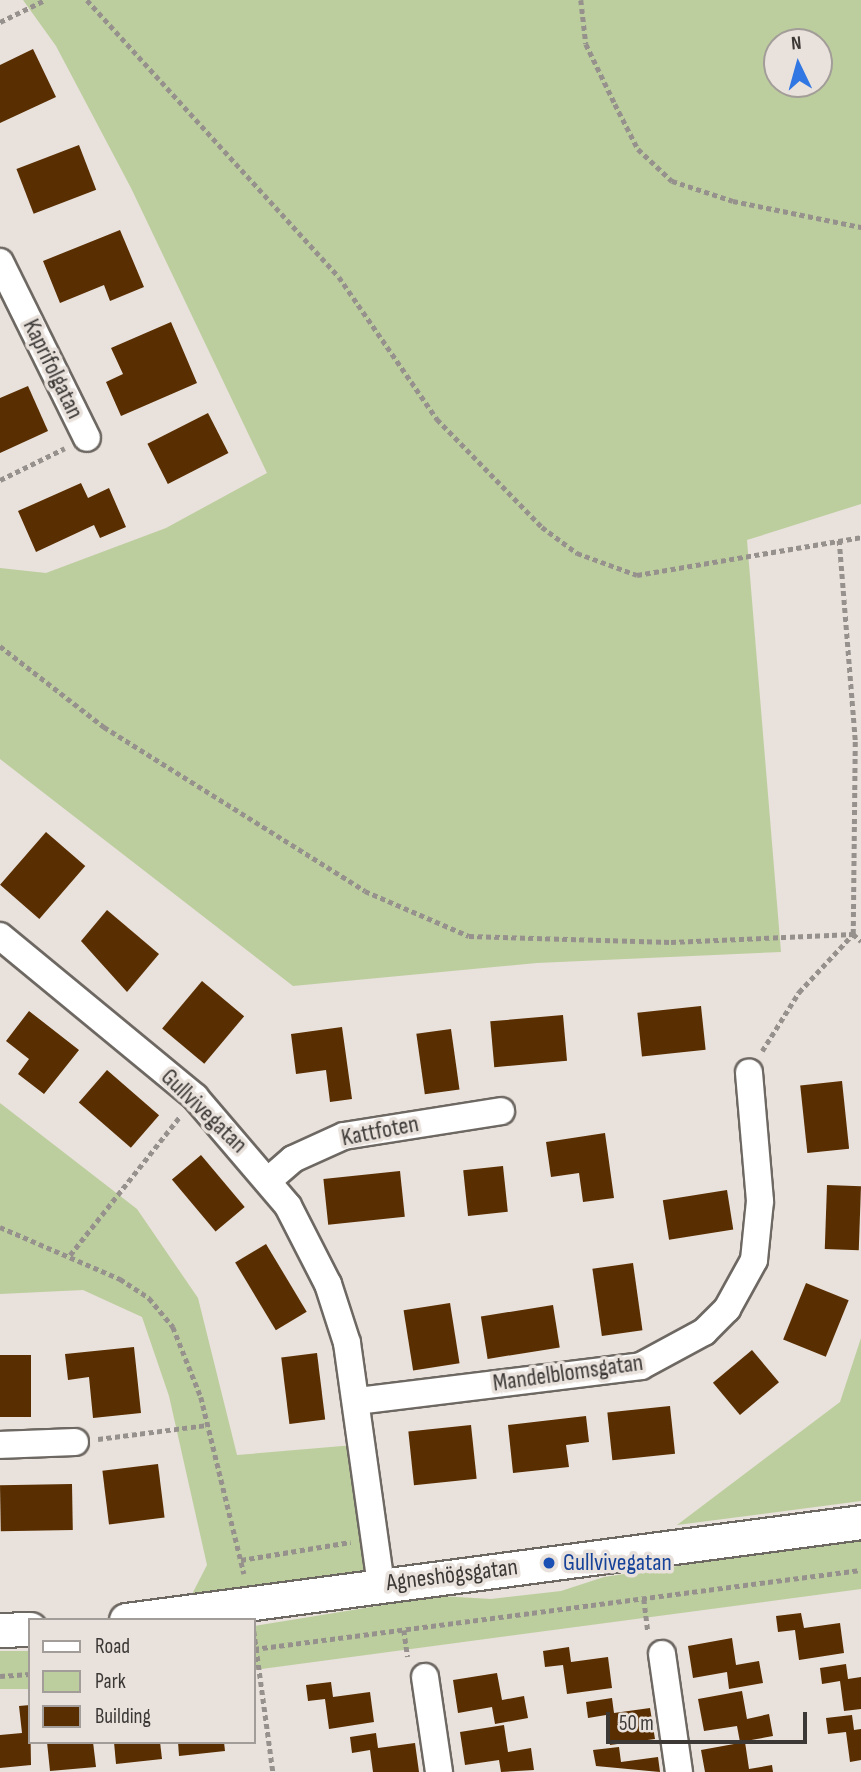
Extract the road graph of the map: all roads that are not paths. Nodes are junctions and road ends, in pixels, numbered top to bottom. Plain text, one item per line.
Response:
1 (0, 262) edge
2 (87, 438) road end
3 (0, 936) edge
4 (749, 1072) road end
5 (501, 1111) dead end
6 (270, 1180) junction
7 (357, 1401) junction
8 (75, 1442) road end
9 (0, 1445) edge
10 (861, 1522) edge
11 (381, 1585) junction
12 (252, 1617) edge
13 (210, 1618) edge
14 (28, 1629) edge
15 (0, 1630) edge
16 (662, 1654) road end
17 (425, 1677) dead end
18 (439, 1772) edge
19 (679, 1772) edge

1 - 2 street, Kaprifolgatan
3 - 6 street, Gullvivegatan
4 - 7 street, Mandelblomsgatan
5 - 6 street, Kattfoten
6 - 7 street, Gullvivegatan
7 - 11 street, Gullvivegatan
8 - 9 street
10 - 11 street, Agneshögsgatan
11 - 12 street, Agneshögsgatan
12 - 13 street, Agneshögsgatan
14 - 15 street
16 - 19 street
17 - 18 street

